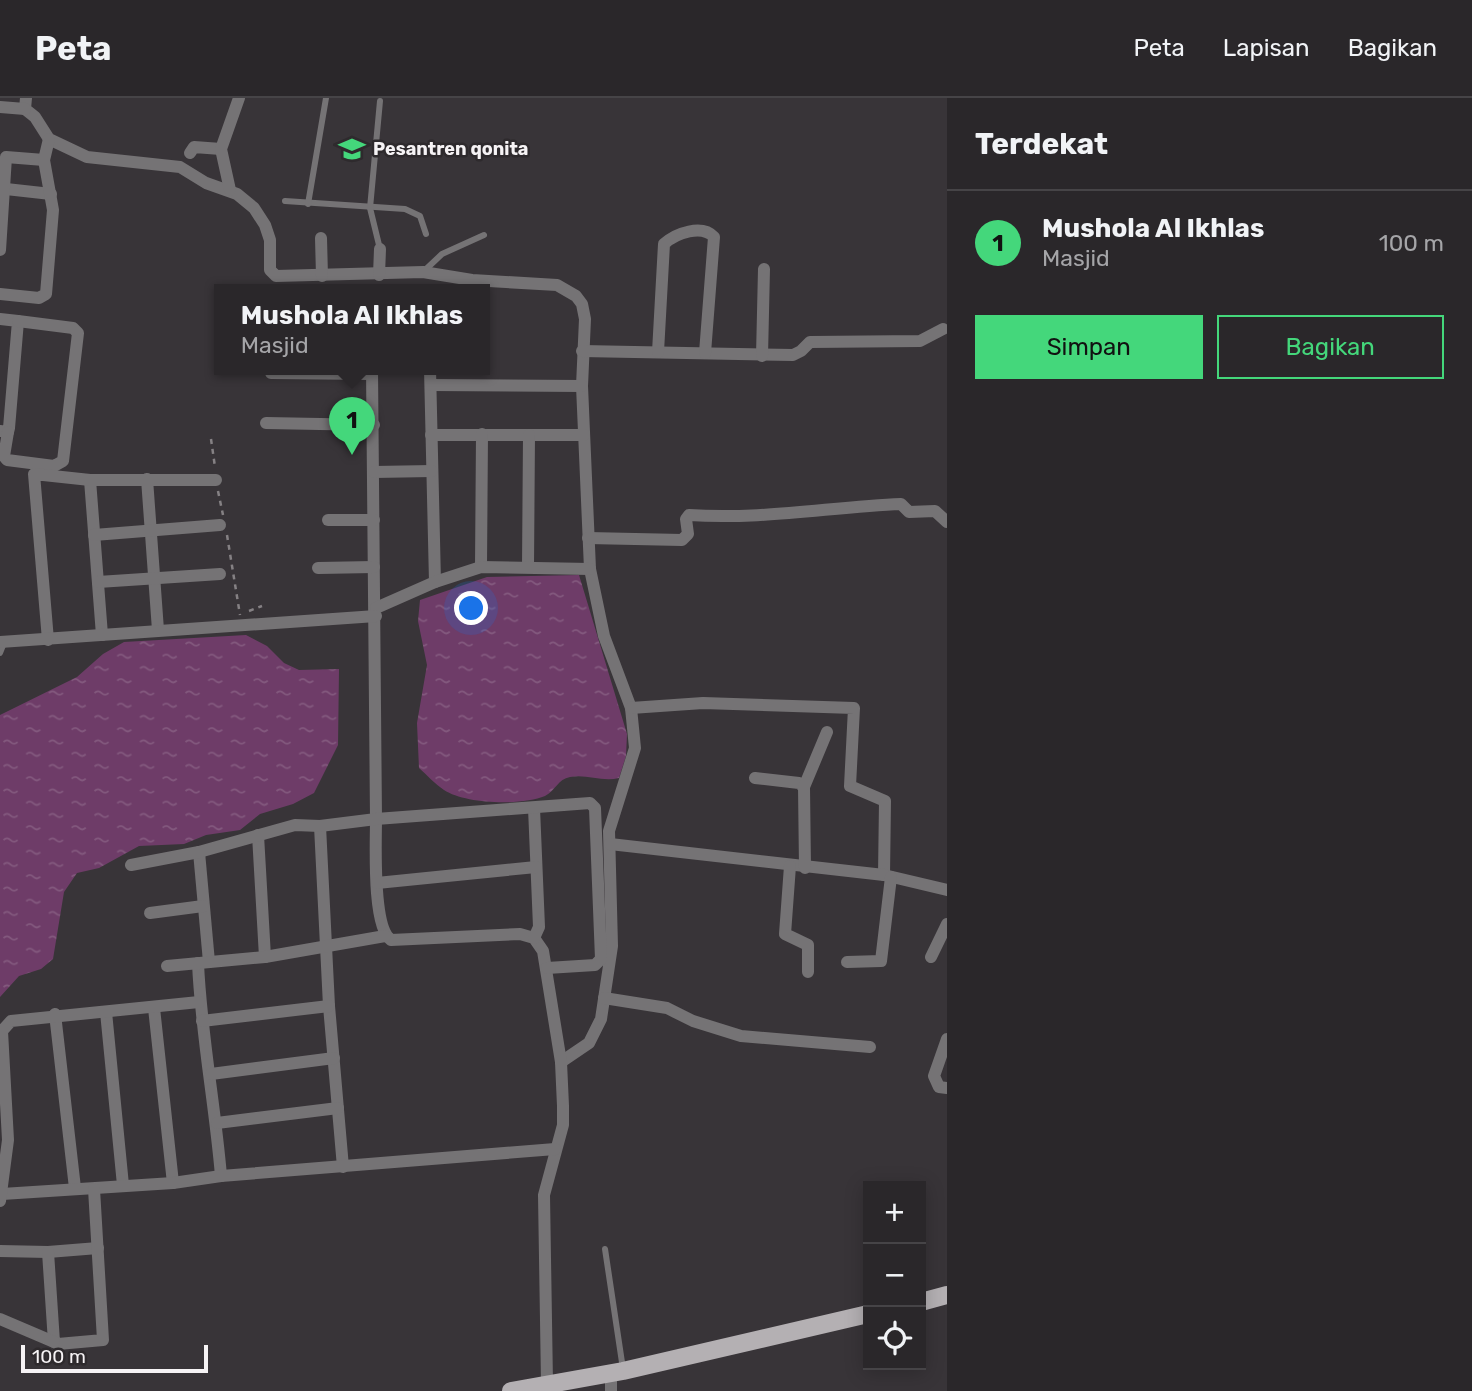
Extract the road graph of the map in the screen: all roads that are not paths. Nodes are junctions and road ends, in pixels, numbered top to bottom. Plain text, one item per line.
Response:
1 (239, 98) edge
2 (326, 98) edge
3 (380, 100) dead end
4 (26, 103) edge
5 (0, 107) edge
6 (49, 139) junction
7 (221, 149) junction
8 (190, 153) dead end
9 (44, 160) junction
10 (6, 189) junction
11 (230, 190) junction
12 (51, 194) junction
13 (285, 201) dead end
14 (308, 204) junction
15 (370, 208) junction
16 (426, 234) dead end
17 (484, 235) dead end
18 (321, 238) dead end
19 (380, 249) joint
20 (0, 250) edge
21 (764, 269) dead end
22 (423, 272) junction
23 (322, 276) junction
24 (371, 280) edge
25 (0, 294) edge
26 (0, 319) edge
27 (18, 321) junction
28 (943, 329) dead end
29 (582, 351) junction
30 (659, 352) junction
31 (705, 352) junction
32 (762, 356) junction
33 (372, 375) edge
34 (430, 375) edge
35 (430, 385) junction
36 (582, 386) junction
37 (266, 423) dead end
38 (374, 425) junction
39 (4, 432) edge
40 (482, 434) junction
41 (431, 435) junction
42 (529, 435) junction
43 (584, 435) junction
44 (432, 471) junction
45 (374, 472) junction
46 (147, 479) junction
47 (90, 480) junction
48 (216, 480) road end
49 (328, 520) dead end
50 (374, 520) junction
51 (947, 522) edge
52 (223, 523) road end
53 (149, 530) junction
54 (94, 535) junction
55 (588, 538) junction
56 (481, 566) junction
57 (528, 567) junction
58 (318, 568) dead end
59 (374, 568) junction
60 (590, 569) junction
61 (220, 574) dead end
62 (154, 577) junction
63 (98, 582) junction
64 (435, 582) junction
65 (376, 612) junction
66 (158, 630) junction
67 (102, 635) junction
68 (48, 640) junction
69 (1, 646) edge
70 (631, 708) junction
71 (827, 732) dead end
72 (755, 778) dead end
73 (804, 788) junction
74 (534, 808) junction
75 (376, 819) junction
76 (320, 826) junction
77 (258, 835) junction
78 (610, 844) junction
79 (199, 852) junction
80 (131, 865) dead end
81 (790, 866) junction
82 (536, 867) junction
83 (804, 868) junction
84 (887, 876) junction
85 (377, 883) junction
86 (947, 891) edge
87 (203, 906) junction
88 (150, 913) dead end
89 (947, 924) edge
90 (385, 936) junction
91 (534, 938) junction
92 (326, 947) junction
93 (265, 957) junction
94 (931, 957) dead end
95 (847, 962) dead end
96 (204, 963) junction
97 (167, 966) dead end
98 (547, 968) junction
99 (808, 972) dead end
100 (604, 998) junction
101 (199, 1002) junction
102 (329, 1006) junction
103 (154, 1008) junction
104 (106, 1012) junction
105 (55, 1014) junction
106 (202, 1021) junction
107 (947, 1039) edge
108 (870, 1048) dead end
109 (334, 1058) junction
110 (561, 1062) junction
111 (211, 1074) junction
112 (947, 1088) edge
113 (338, 1108) junction
114 (217, 1123) junction
115 (555, 1149) junction
116 (343, 1167) junction
117 (1, 1172) edge
118 (221, 1176) junction
119 (173, 1182) junction
120 (123, 1185) junction
121 (75, 1188) junction
122 (94, 1189) junction
123 (1, 1198) edge
124 (98, 1248) junction
125 (605, 1249) dead end
126 (0, 1251) edge
127 (48, 1252) junction
128 (947, 1295) edge
129 (926, 1301) edge
130 (863, 1315) edge
131 (0, 1319) edge
132 (54, 1342) junction
133 (617, 1372) junction
134 (547, 1383) junction
135 (511, 1391) edge
136 (611, 1391) edge

1 - 7 street
2 - 14 lane
3 - 15 lane
4 - 5 street
4 - 6 street
6 - 9 street
6 - 11 street
7 - 8 street
7 - 11 street
9 - 10 street
9 - 12 street
10 - 12 street
10 - 20 street
11 - 23 street
12 - 25 street
13 - 14 lane
14 - 15 lane
15 - 16 lane
15 - 19 lane
17 - 22 lane
18 - 23 street
19 - 24 street
21 - 32 street
22 - 24 street
22 - 29 street
23 - 24 street
26 - 27 street
27 - 39 street
27 - 39 street
28 - 32 street
29 - 30 street
29 - 36 street
30 - 31 street
30 - 31 street
31 - 32 street
33 - 38 street
34 - 35 street
35 - 36 street
35 - 41 street
36 - 43 street
37 - 38 street
38 - 45 street
40 - 41 street
40 - 42 street
40 - 56 street
41 - 44 street
42 - 43 street
42 - 57 street
43 - 55 street
44 - 45 street
44 - 64 street
45 - 50 street
46 - 47 street
46 - 48 street
46 - 53 street
47 - 54 street
47 - 68 street
49 - 50 street
50 - 59 street
51 - 55 street
52 - 53 street
53 - 54 street
53 - 62 street
54 - 63 street
55 - 60 street
56 - 57 street
56 - 64 street
57 - 60 street
58 - 59 street
59 - 65 street
60 - 70 street
61 - 62 street
62 - 63 street
62 - 66 street
63 - 67 street
64 - 65 street
65 - 66 street
65 - 75 street
66 - 67 street
67 - 68 street
68 - 69 street
70 - 78 street
70 - 84 street
71 - 73 street
72 - 73 street
73 - 83 street
74 - 75 street
74 - 82 street
74 - 98 street
75 - 76 street
75 - 85 street
76 - 77 street
76 - 92 street
77 - 79 street
77 - 93 street
78 - 81 street
78 - 100 street
79 - 80 street
79 - 87 street
81 - 83 street
81 - 99 street
82 - 85 street
82 - 91 street
83 - 84 street
84 - 86 street
84 - 95 street
85 - 90 street
87 - 88 street
87 - 96 street
89 - 94 street
90 - 91 street
90 - 92 street
91 - 98 street
92 - 93 street
92 - 102 street
93 - 96 street
96 - 97 street
96 - 101 street
98 - 110 street
100 - 108 street
100 - 110 street
101 - 103 street
101 - 106 street
102 - 106 street
102 - 109 street
103 - 104 street
103 - 119 street
104 - 105 street
104 - 120 street
105 - 117 street
105 - 121 street
106 - 111 street
107 - 112 street
109 - 111 street
109 - 113 street
110 - 115 street
111 - 114 street
113 - 114 street
113 - 116 street
114 - 118 street
115 - 116 street
115 - 134 street
116 - 118 street
117 - 123 street
118 - 119 street
119 - 120 street
120 - 122 street
121 - 122 street
121 - 123 street
122 - 124 street
124 - 127 street
124 - 132 street
125 - 133 lane
126 - 127 street
127 - 132 street
128 - 129 main road
130 - 133 main road
131 - 132 street
133 - 134 main road
133 - 136 street
134 - 135 main road

